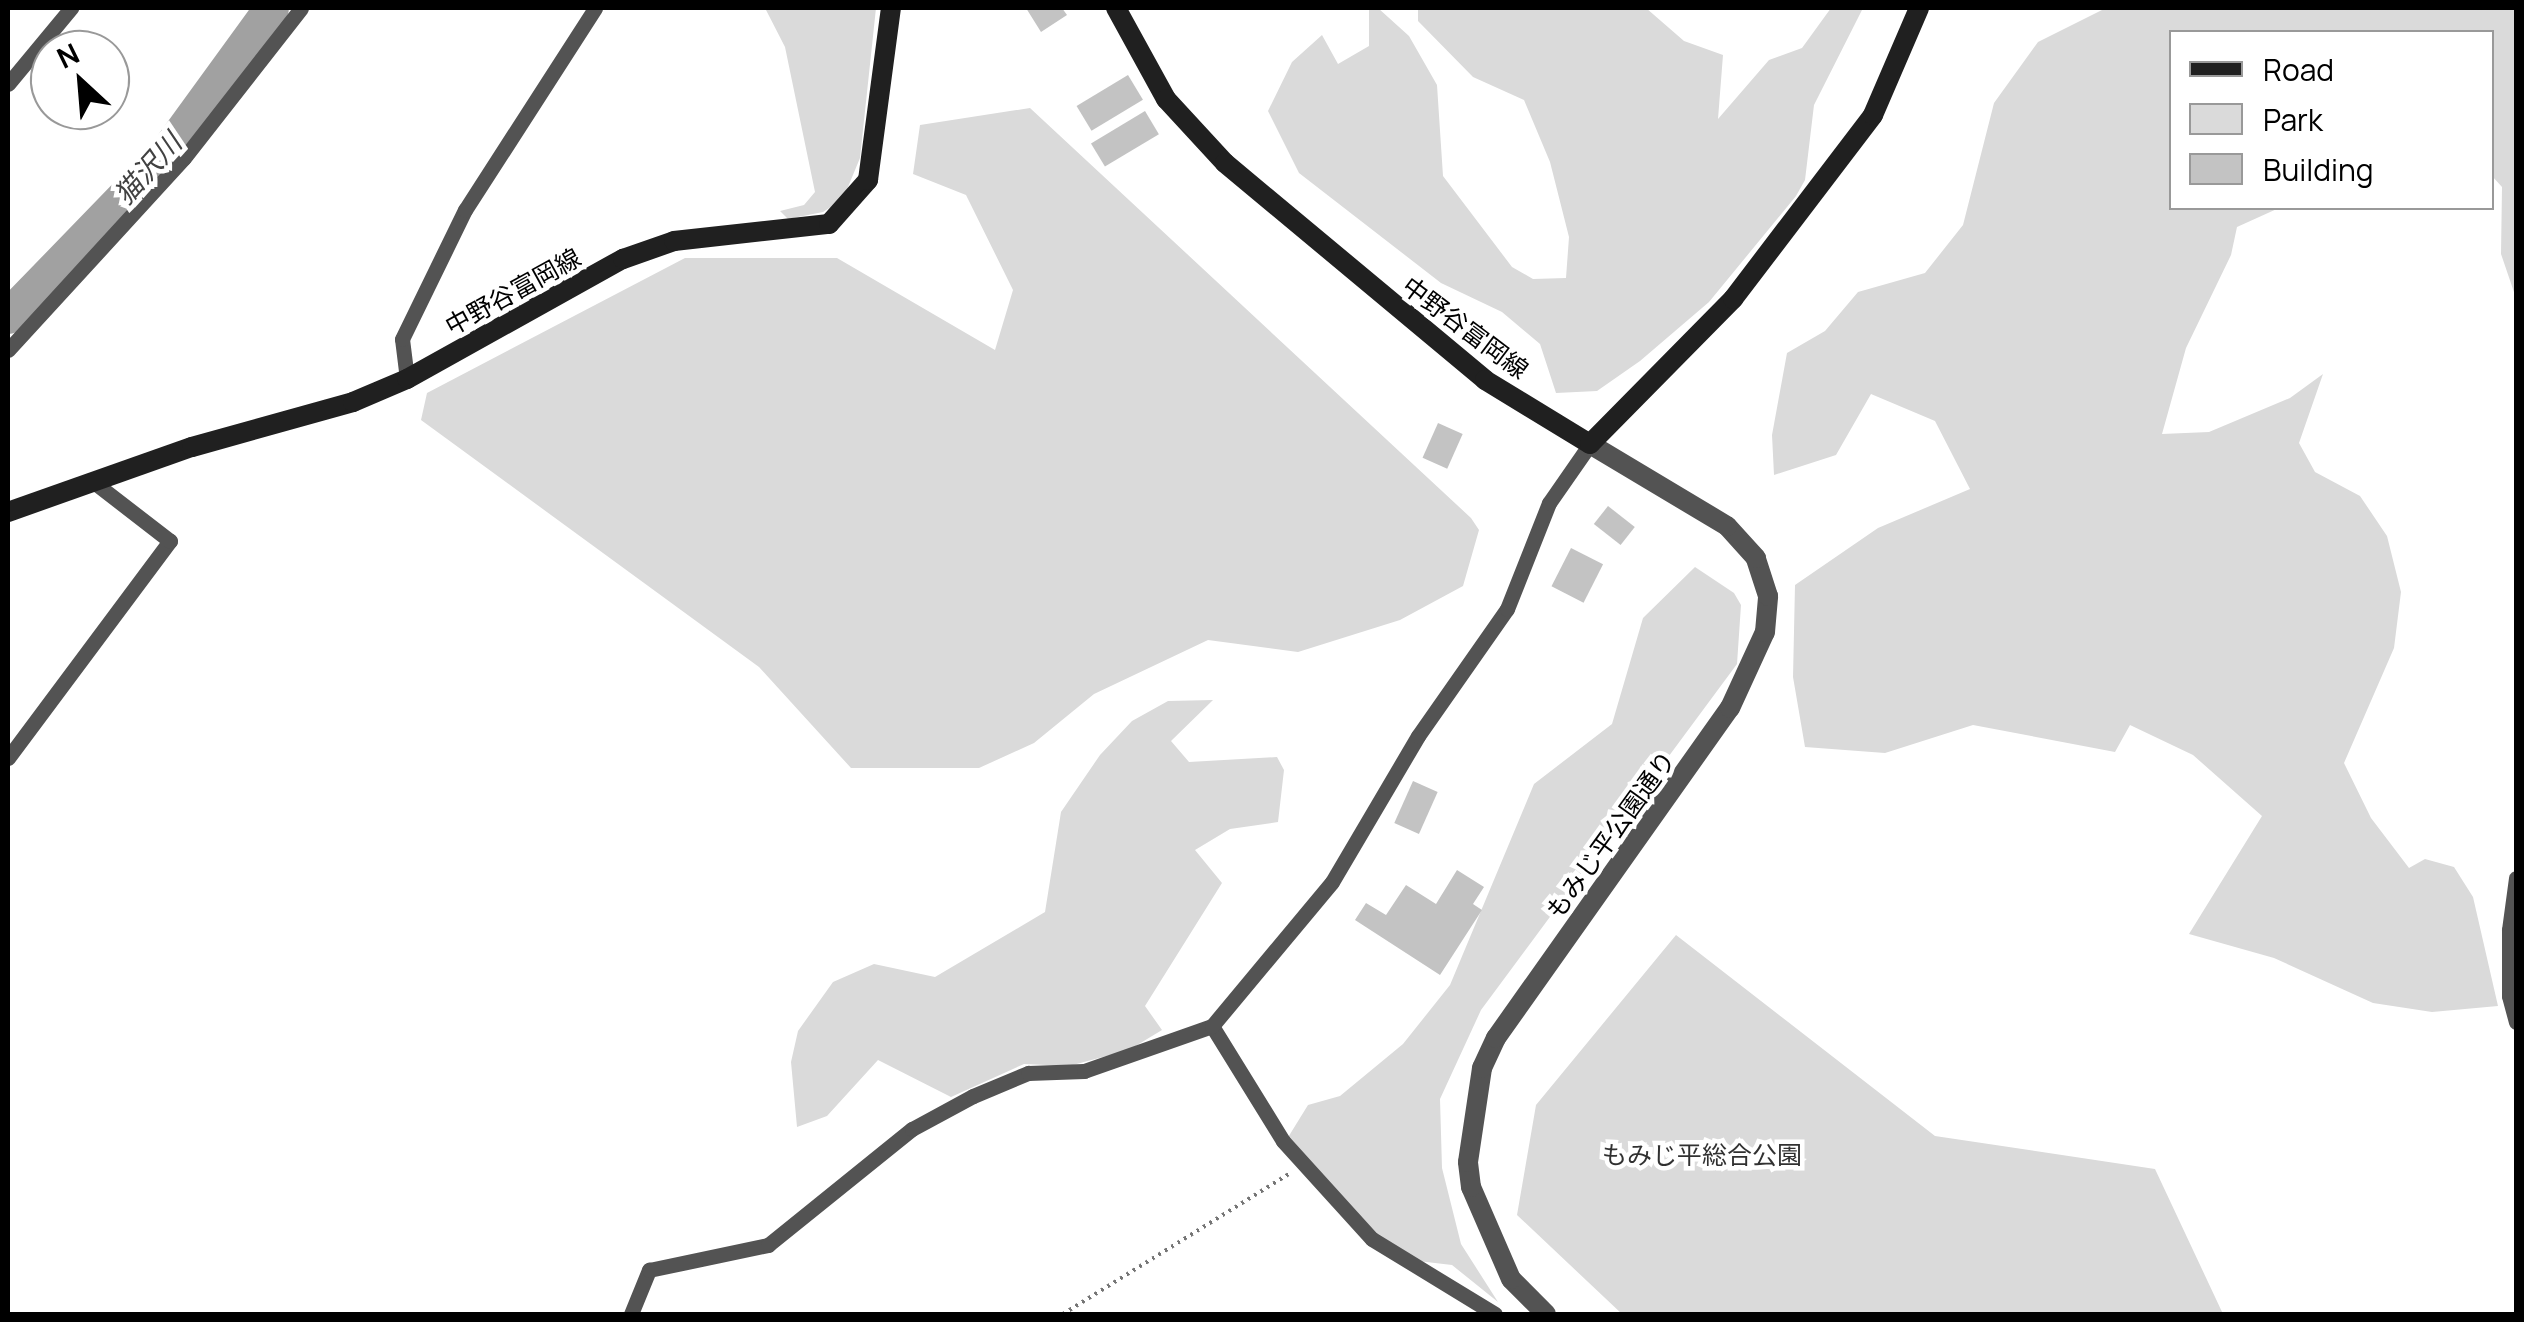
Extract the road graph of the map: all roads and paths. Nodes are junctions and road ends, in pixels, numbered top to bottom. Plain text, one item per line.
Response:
1 (71, 8) edge
2 (302, 8) edge
3 (596, 8) edge
4 (891, 8) edge
5 (1116, 8) edge
6 (1919, 8) edge
7 (8, 84) edge
8 (8, 350) edge
9 (406, 379) junction
10 (1590, 444) junction
11 (90, 480) junction
12 (8, 512) edge
13 (8, 758) edge
14 (2516, 878) edge
15 (2516, 1022) edge
16 (1212, 1026) junction
17 (1305, 1165) junction
18 (631, 1314) edge
19 (1063, 1314) edge
20 (1496, 1314) edge
21 (1543, 1314) edge

1 - 7 street
2 - 8 street
3 - 9 street
4 - 9 main road, 中野谷富岡線
5 - 10 main road, 中野谷富岡線
6 - 10 main road
9 - 11 main road, 中野谷富岡線
10 - 16 street
10 - 21 street, もみじ平公園通り
11 - 12 main road, 中野谷富岡線
11 - 13 street
14 - 15 street
16 - 17 street
16 - 18 street
17 - 19 path
17 - 20 street

